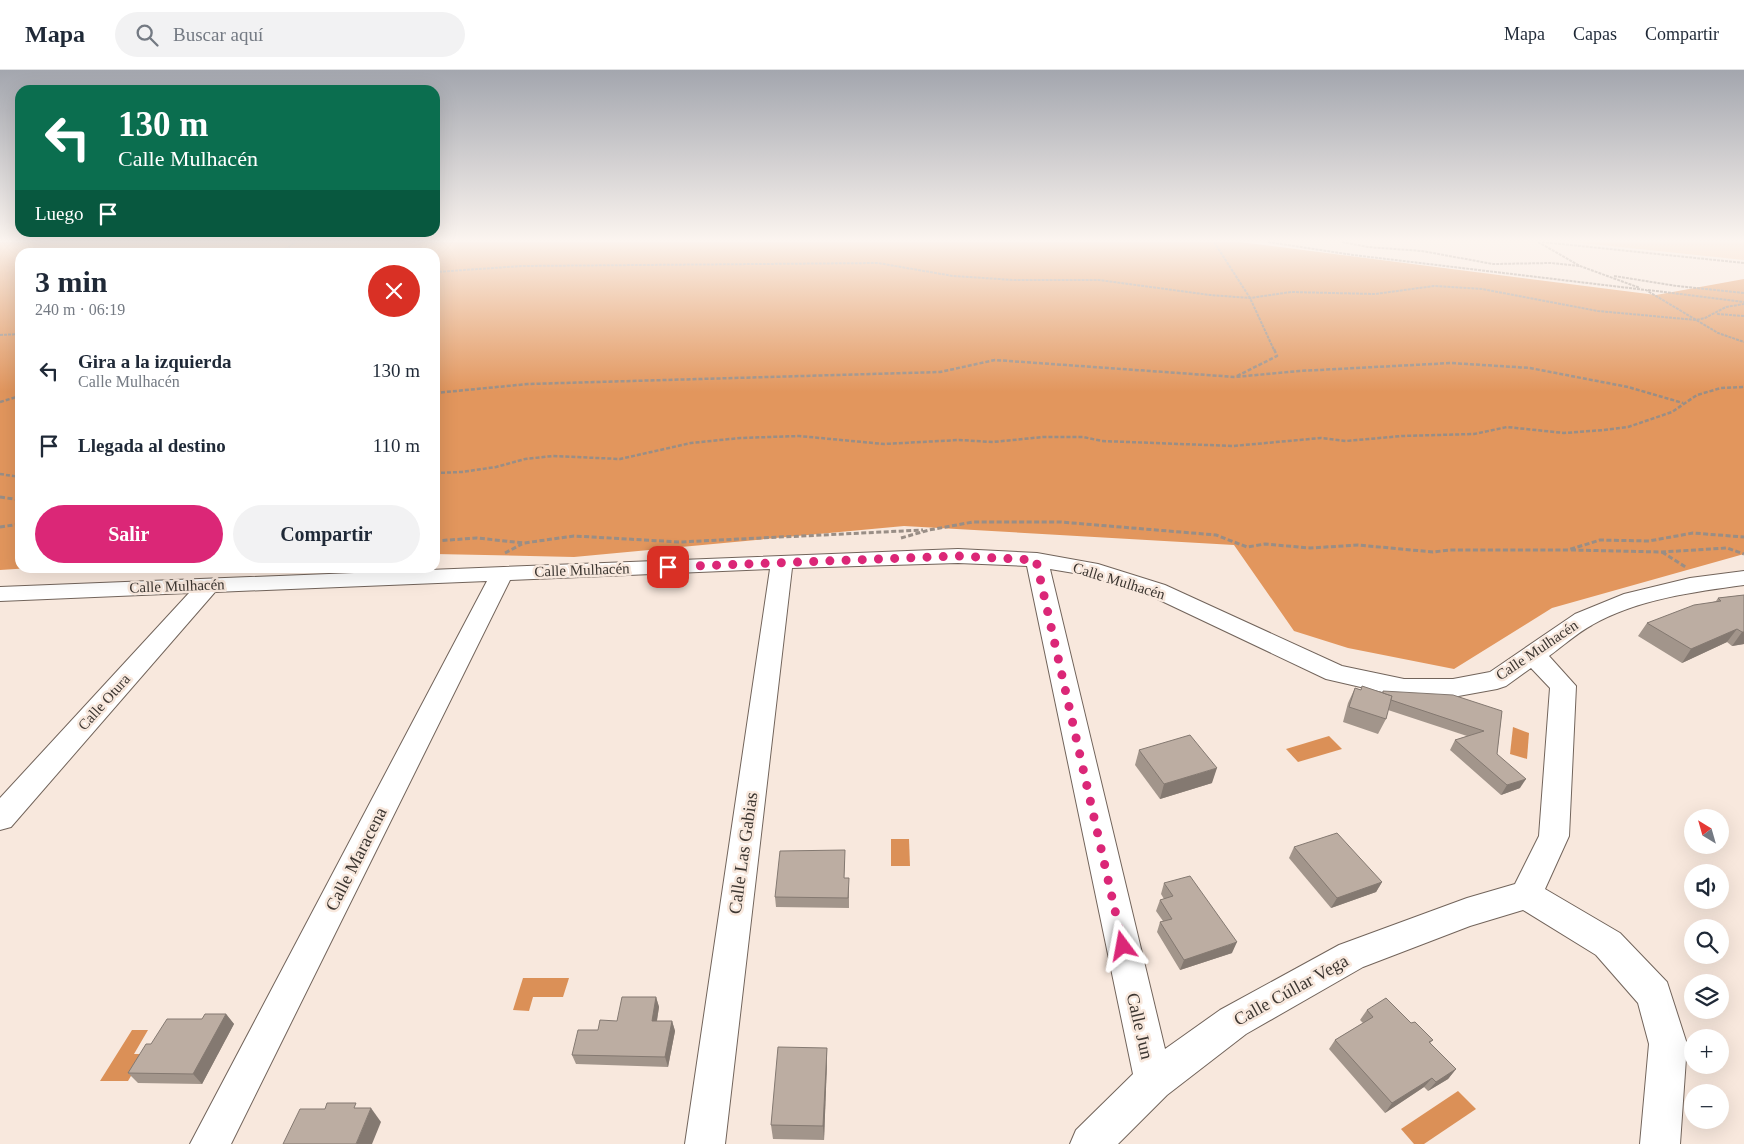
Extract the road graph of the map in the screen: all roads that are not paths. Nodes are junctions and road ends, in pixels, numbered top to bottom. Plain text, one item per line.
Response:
1 (1036, 560) junction
2 (782, 562) junction
3 (504, 563) junction
4 (440, 568) edge
5 (370, 573) edge
6 (1744, 578) edge
7 (209, 585) junction
8 (0, 594) edge
9 (1534, 656) junction
10 (0, 818) edge
11 (1526, 895) junction
12 (1153, 1081) junction
13 (210, 1144) edge
14 (705, 1144) edge
15 (1090, 1144) edge
16 (1660, 1144) edge

1 - 2 street, Calle Mulhacén
1 - 9 street, Calle Mulhacén
1 - 12 street, Calle Jun
2 - 3 street, Calle Mulhacén
2 - 14 street, Calle Las Gabias
3 - 4 street, Calle Mulhacén
3 - 13 street, Calle Maracena
5 - 7 street, Calle Mulhacén
6 - 9 street, Calle Mulhacén
7 - 8 street, Calle Mulhacén
7 - 10 street, Calle Otura
9 - 11 street
11 - 12 street, Calle Cúllar Vega
11 - 16 street
12 - 15 street, Calle Cúllar Vega

